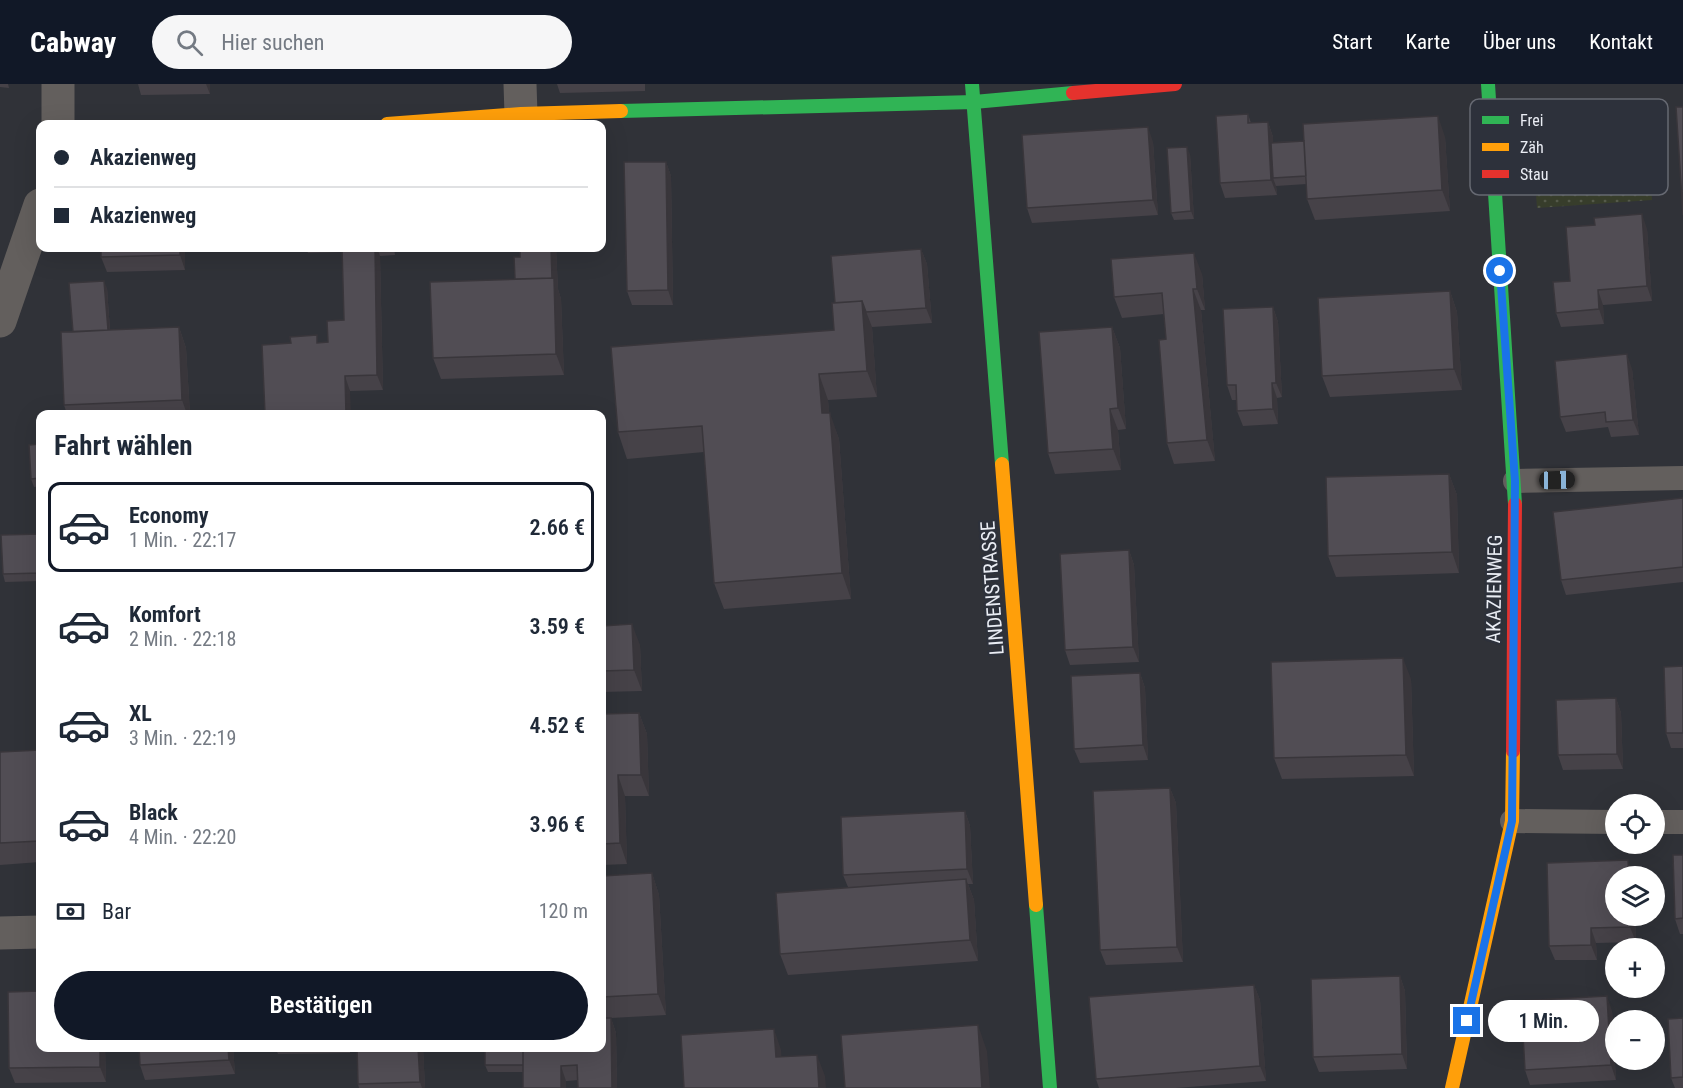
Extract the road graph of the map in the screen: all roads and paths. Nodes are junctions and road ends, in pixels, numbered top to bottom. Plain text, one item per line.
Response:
1 (58, 84) edge
2 (972, 84) edge
3 (1175, 84) edge
4 (1488, 84) edge
5 (521, 99) edge
6 (1489, 99) edge
7 (974, 102) junction
8 (58, 120) edge
9 (408, 120) edge
10 (1496, 195) edge
11 (36, 217) edge
12 (0, 321) edge
13 (1683, 478) edge
14 (1515, 481) junction
15 (1512, 821) junction
16 (1605, 822) edge
17 (1665, 822) edge
18 (1683, 822) edge
19 (36, 932) edge
20 (0, 933) edge
21 (1050, 1088) edge
22 (1452, 1088) edge

1 - 8 street
2 - 7 street, LINDENSTRASSE
3 - 7 street
4 - 6 street, AKAZIENWEG
5 - 7 street
5 - 9 street
7 - 21 street, LINDENSTRASSE
10 - 14 street, AKAZIENWEG
11 - 12 street
13 - 14 lane
14 - 15 street, AKAZIENWEG
15 - 16 lane
15 - 22 street, AKAZIENWEG
17 - 18 lane
19 - 20 street

